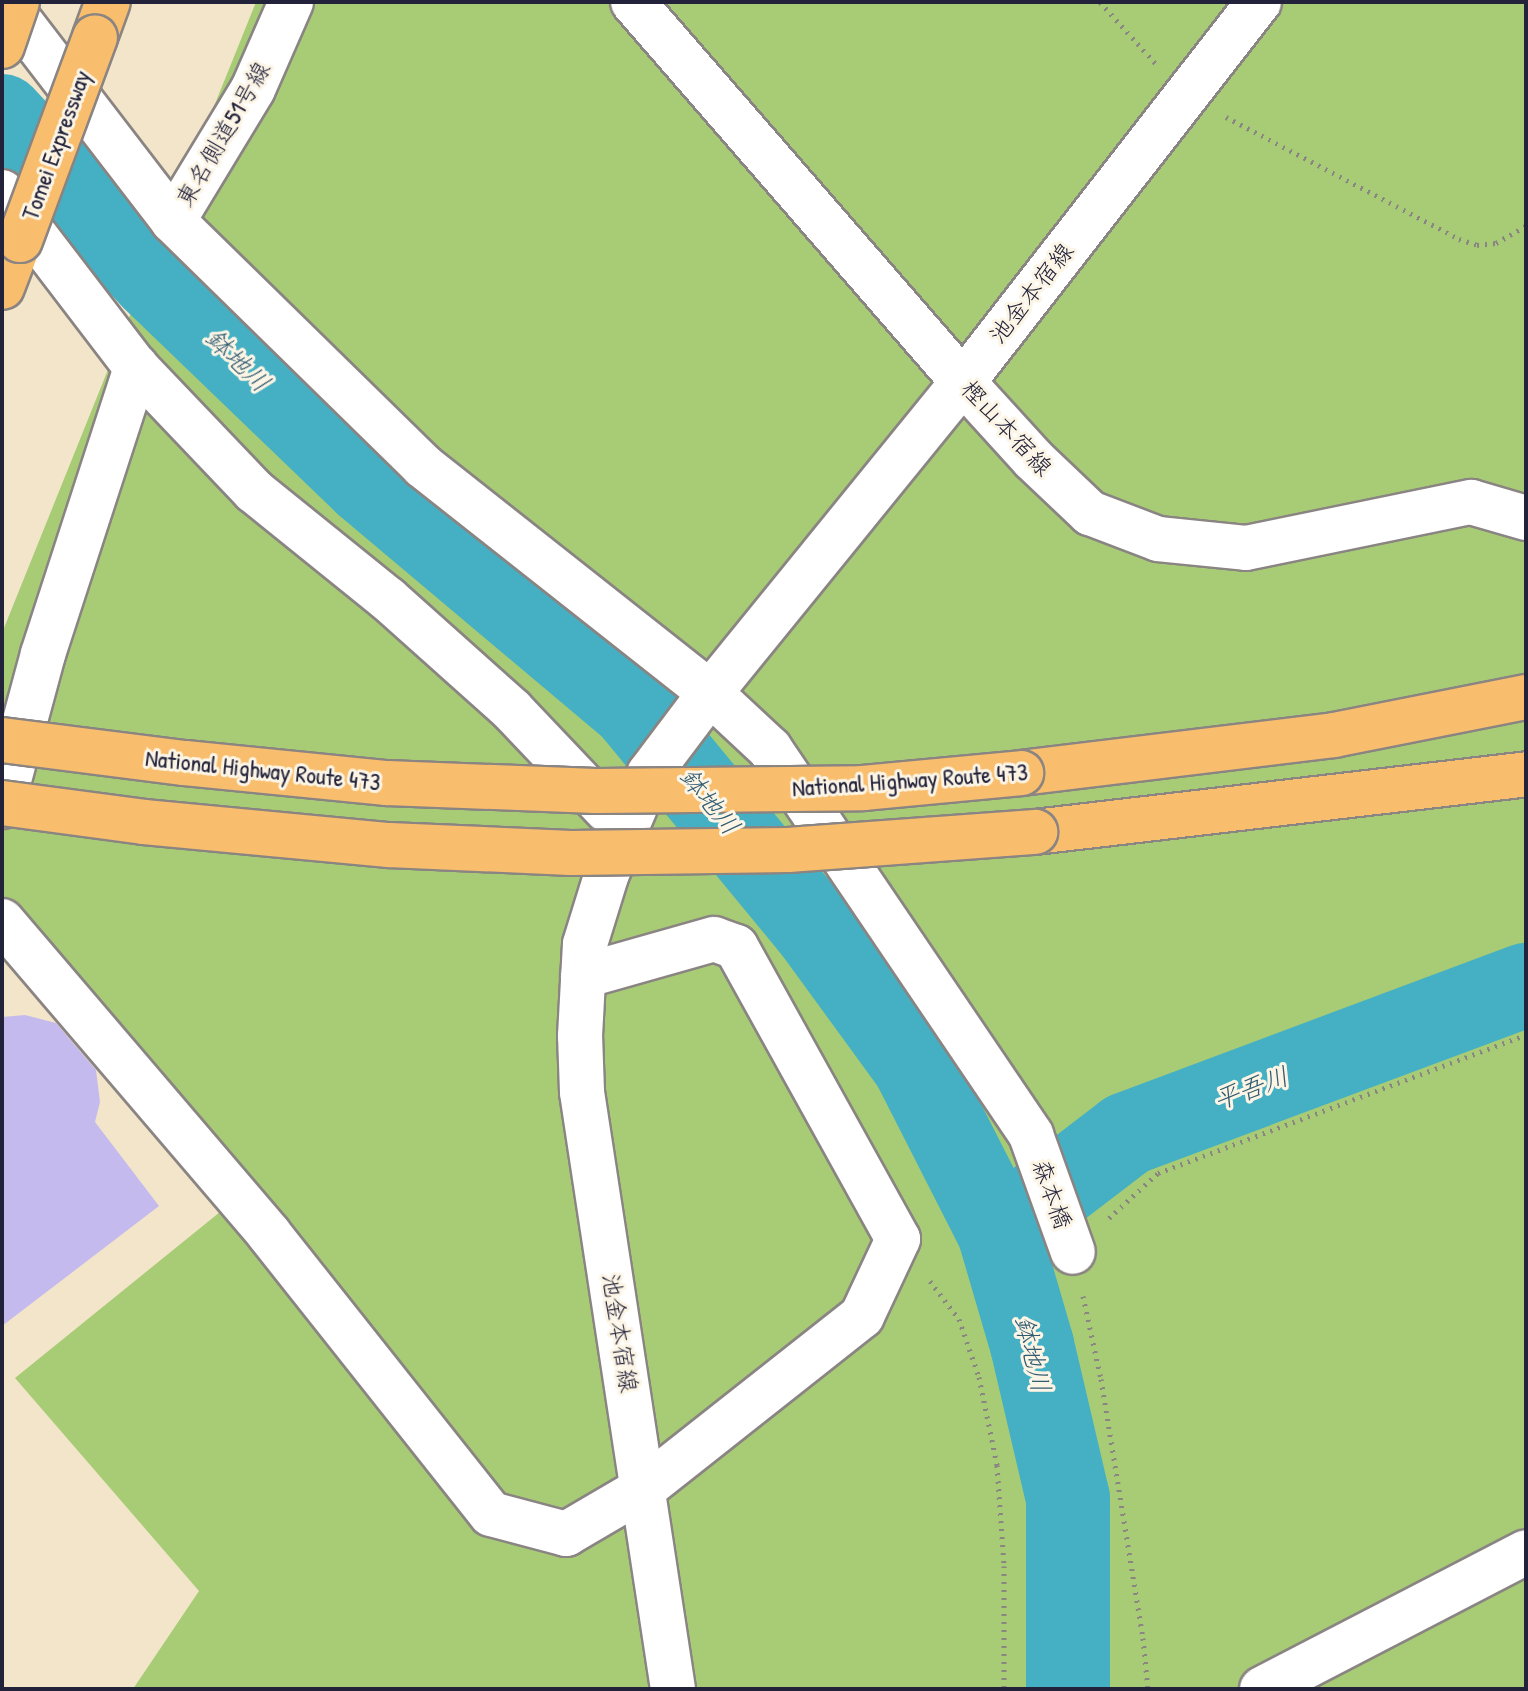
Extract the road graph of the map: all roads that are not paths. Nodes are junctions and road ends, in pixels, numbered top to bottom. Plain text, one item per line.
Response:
1 (5, 2) edge
2 (17, 2) edge
3 (291, 2) edge
4 (633, 2) edge
5 (1259, 2) edge
6 (102, 20) edge
7 (2, 46) edge
8 (2, 192) edge
9 (173, 221) junction
10 (2, 287) edge
11 (136, 367) junction
12 (963, 382) junction
13 (1526, 518) edge
14 (710, 693) junction
15 (1526, 697) edge
16 (2, 740) edge
17 (1526, 774) edge
18 (2, 804) edge
19 (625, 830) junction
20 (2, 921) edge
21 (583, 976) junction
22 (1073, 1252) road end
23 (643, 1489) junction
24 (1526, 1552) edge
25 (673, 1689) edge
26 (1262, 1689) edge

1 - 9 street, 森本橋
2 - 7 highway, bridge
3 - 9 street, 東名側道51号線
4 - 12 street, 樫山本宿線
5 - 12 street, 池金本宿線
6 - 10 highway, Tomei Expressway, bridge
8 - 11 street
9 - 14 street, 森本橋
11 - 18 street
11 - 19 street
12 - 13 street, 樫山本宿線
12 - 14 street, 池金本宿線
14 - 19 street, 池金本宿線
14 - 22 street, 森本橋
15 - 16 highway, National Highway Route 473, bridge
17 - 18 highway, bridge
19 - 21 street, 池金本宿線
20 - 23 street
21 - 23 street, 池金本宿線
21 - 23 street
23 - 25 street, 池金本宿線
24 - 26 street

